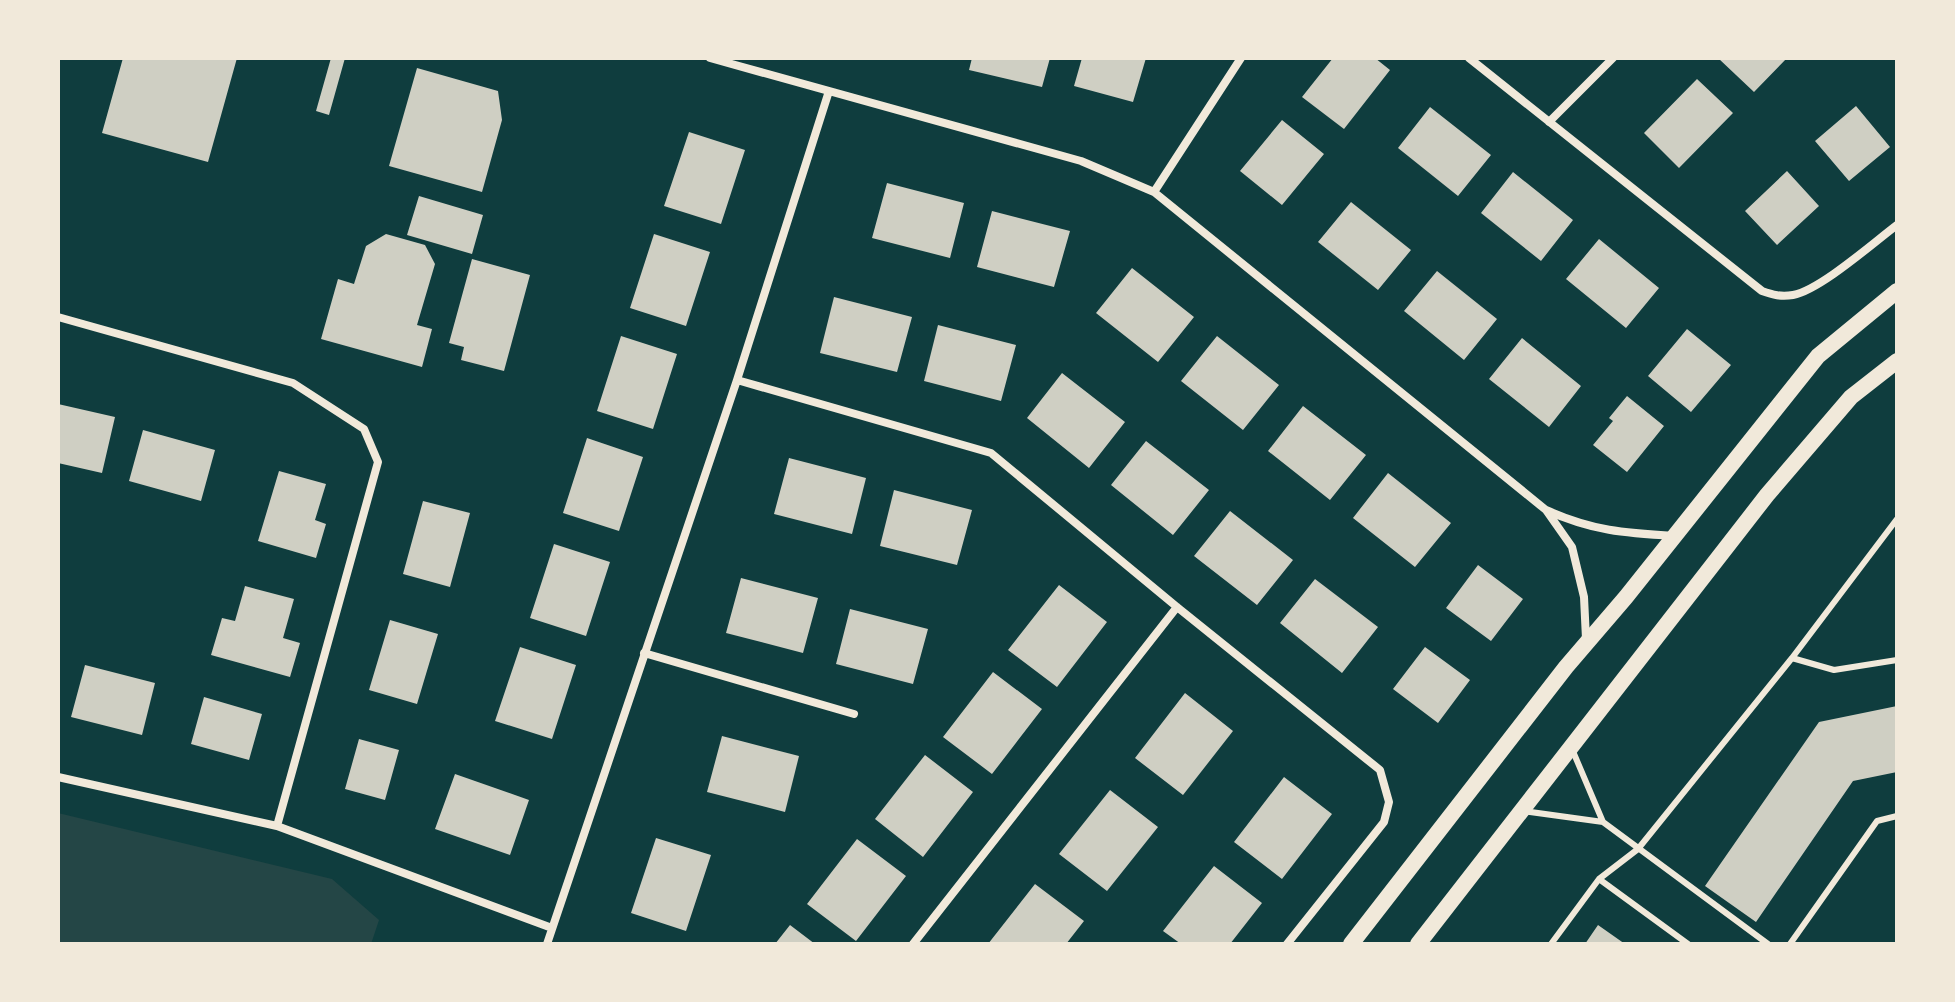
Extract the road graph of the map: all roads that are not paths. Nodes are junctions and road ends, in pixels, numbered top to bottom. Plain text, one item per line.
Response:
1 (710, 58) edge
2 (1241, 58) edge
3 (1469, 58) edge
4 (1613, 58) edge
5 (829, 91) junction
6 (1549, 122) junction
7 (1154, 192) junction
8 (1897, 225) edge
9 (1897, 291) edge
10 (58, 317) edge
11 (1897, 361) edge
12 (737, 380) junction
13 (1546, 510) junction
14 (1894, 523) edge
15 (1675, 536) junction
16 (1897, 536) edge
17 (1177, 607) junction
18 (1587, 643) junction
19 (644, 653) junction
20 (1792, 658) junction
21 (1897, 660) edge
22 (854, 714) dead end
23 (1571, 747) junction
24 (58, 777) edge
25 (1522, 810) junction
26 (1897, 816) edge
27 (1603, 822) junction
28 (277, 826) junction
29 (1638, 849) junction
30 (1599, 879) junction
31 (552, 928) junction
32 (547, 944) edge
33 (913, 944) edge
34 (1287, 944) edge
35 (1351, 944) edge
36 (1418, 944) edge
37 (1551, 944) edge
38 (1688, 944) edge
39 (1768, 944) edge
40 (1790, 944) edge

1 - 5 street
2 - 7 street
3 - 6 street
4 - 6 street
5 - 7 street
5 - 12 street
6 - 8 street
7 - 13 street
9 - 15 main road
10 - 28 street
11 - 23 main road
12 - 17 street
12 - 19 street
13 - 15 street
13 - 18 street
14 - 16 lane
14 - 20 lane
15 - 18 main road
17 - 33 street
17 - 34 street
18 - 35 main road
19 - 22 street
19 - 31 street
20 - 21 lane
20 - 29 lane
23 - 25 main road
23 - 27 lane
24 - 28 street
25 - 27 lane
25 - 36 main road
26 - 40 lane
27 - 29 lane
28 - 31 street
29 - 30 lane
29 - 39 lane
30 - 37 lane
30 - 38 lane
31 - 32 street

